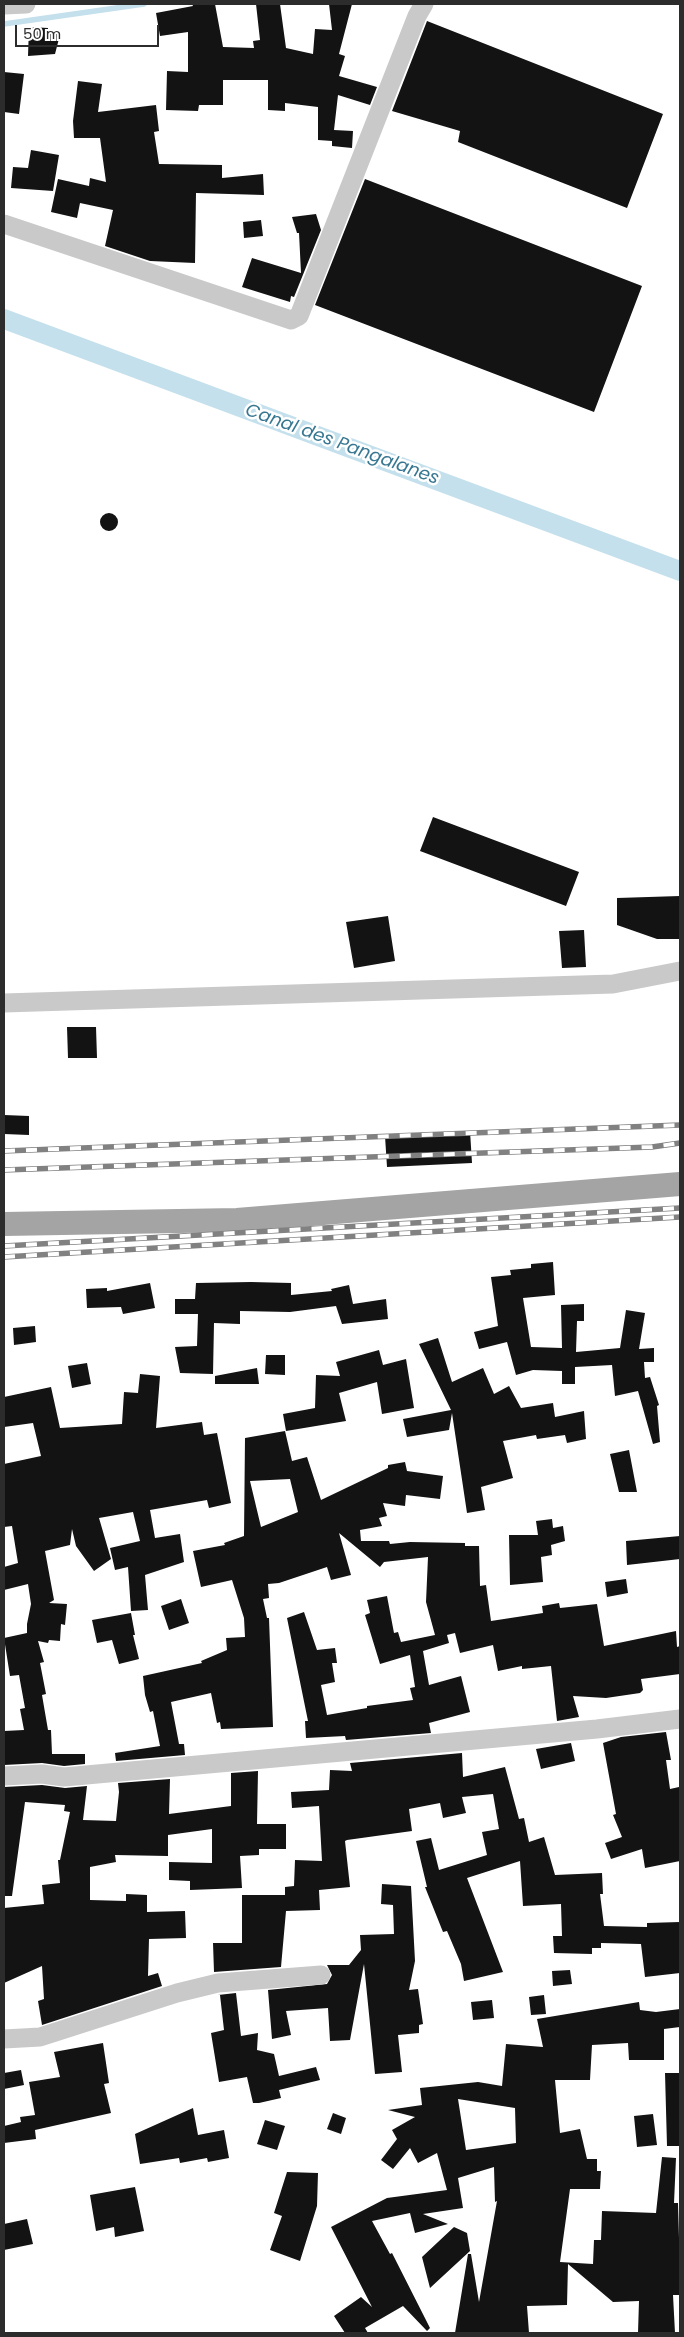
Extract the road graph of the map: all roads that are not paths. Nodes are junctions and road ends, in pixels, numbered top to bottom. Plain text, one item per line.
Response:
1 (26, 4) edge
2 (424, 4) edge
3 (4, 6) edge
4 (4, 224) edge
5 (680, 971) edge
6 (4, 1003) edge
7 (680, 1184) edge
8 (4, 1224) edge
9 (680, 1719) edge
10 (4, 1776) edge
11 (321, 1975) dead end
12 (4, 2039) edge

1 - 3 street
2 - 4 street
5 - 6 street
7 - 8 main road
9 - 10 street
11 - 12 street

